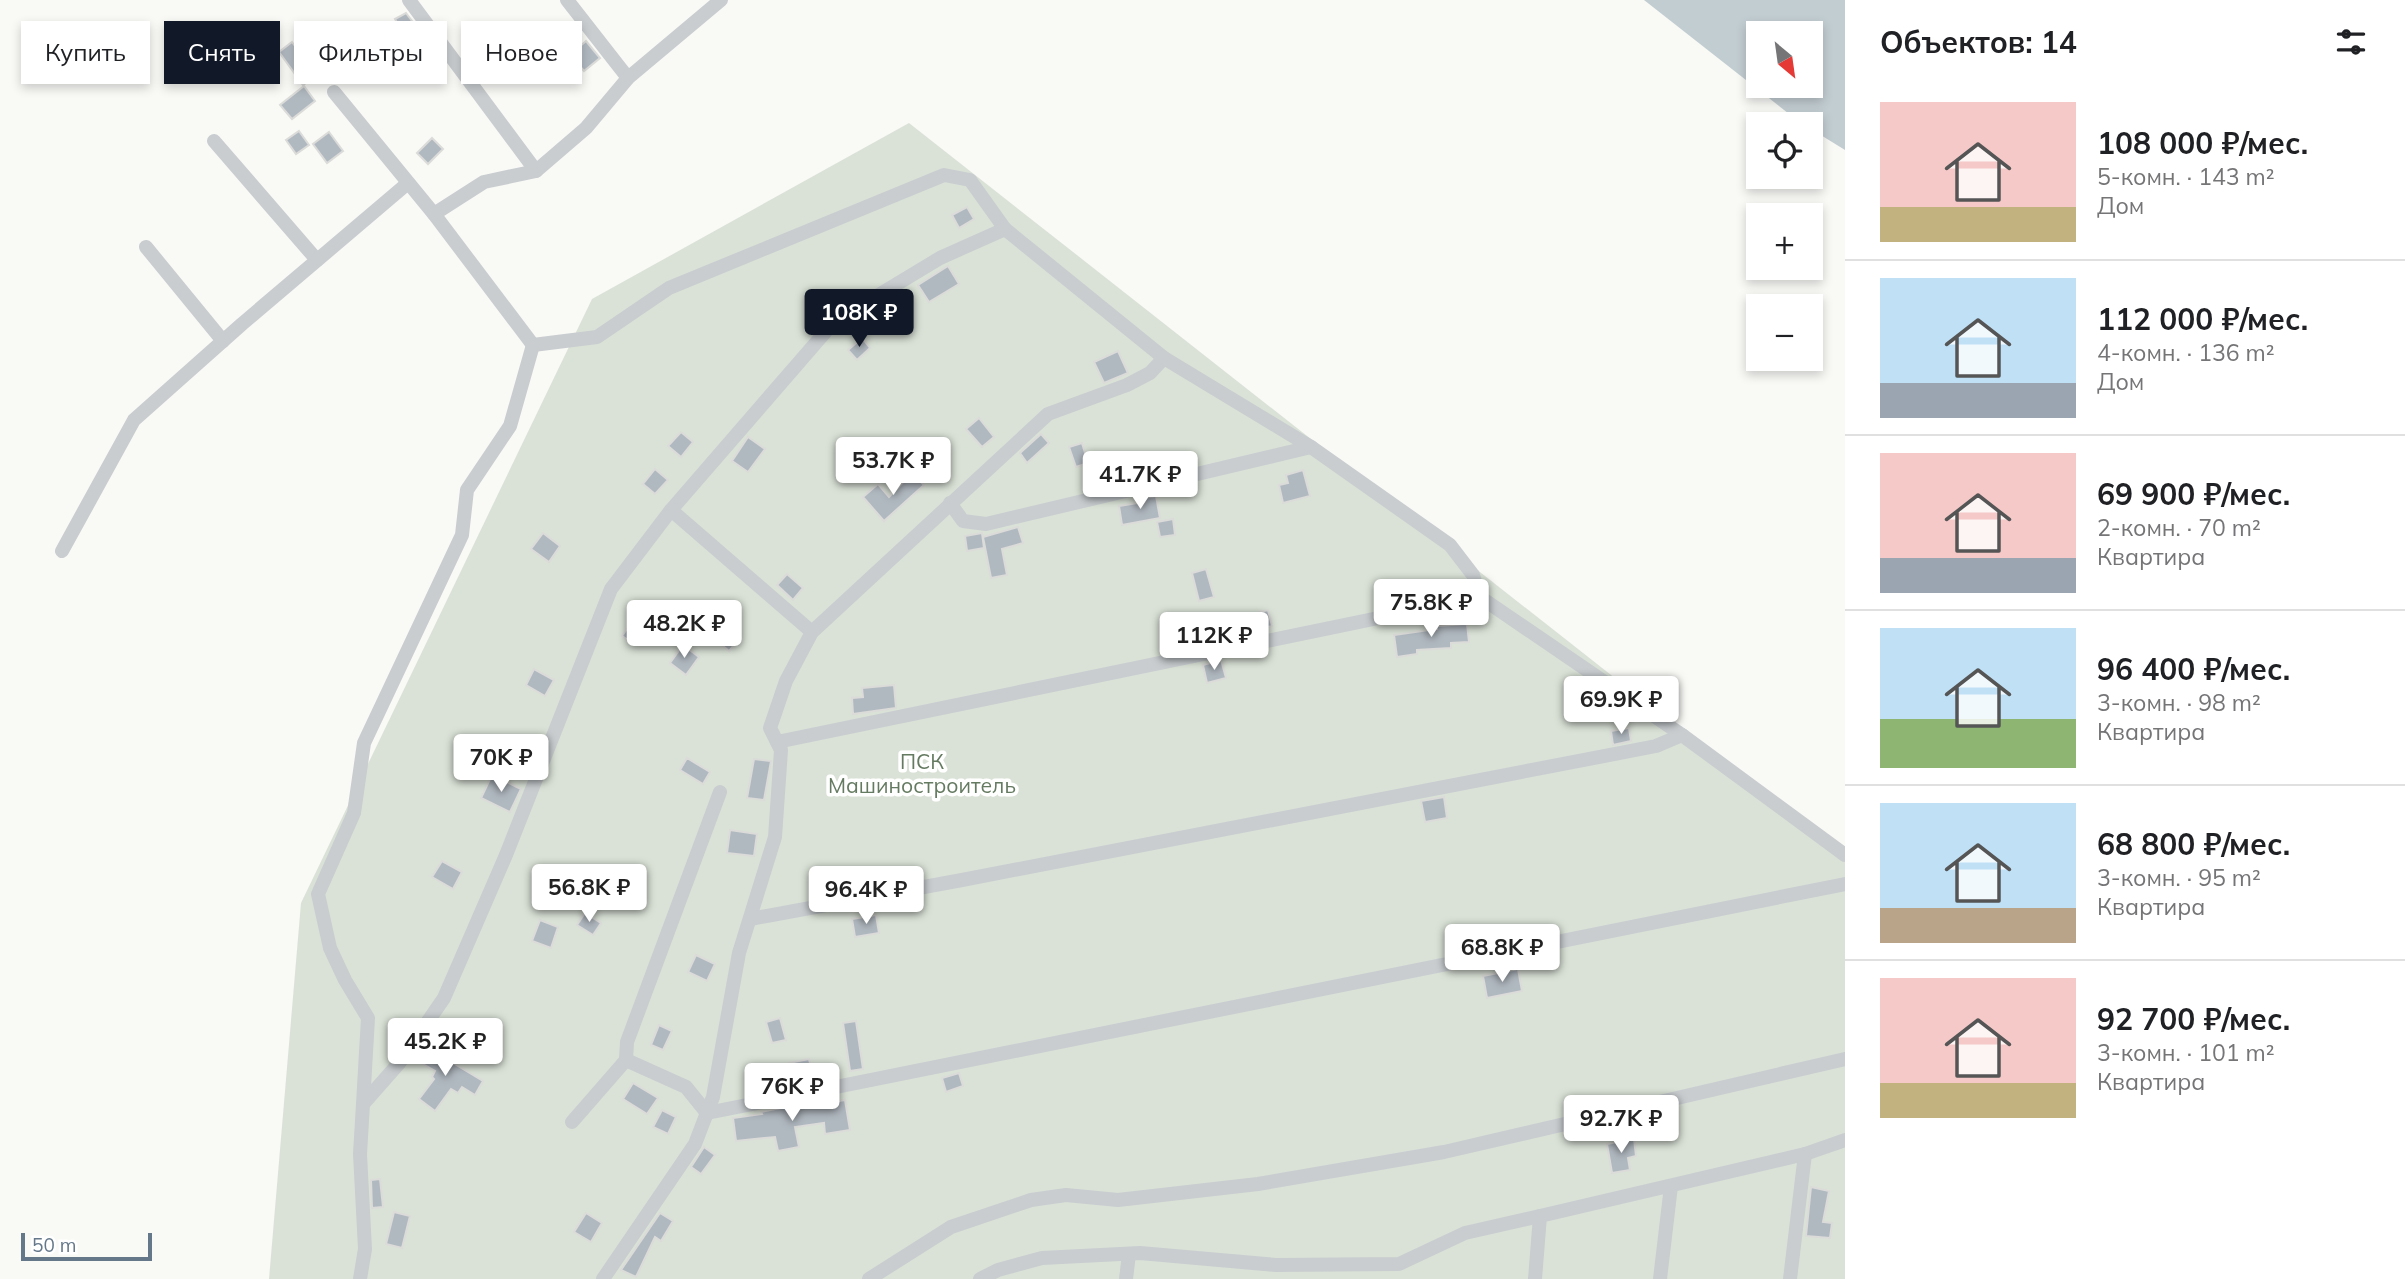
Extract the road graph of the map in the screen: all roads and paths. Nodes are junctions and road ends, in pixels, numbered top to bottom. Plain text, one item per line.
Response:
1 (409, 0) edge
2 (567, 0) edge
3 (721, 0) edge
4 (628, 78) junction
5 (334, 92) dead end
6 (214, 141) dead end
7 (536, 171) junction
8 (408, 183) junction
9 (434, 214) junction
10 (1005, 229) junction
11 (146, 247) dead end
12 (317, 260) junction
13 (223, 341) junction
14 (533, 345) junction
15 (1164, 358) junction
16 (1311, 447) junction
17 (950, 503) junction
18 (671, 510) junction
19 (62, 551) dead end
20 (1480, 597) junction
21 (811, 632) junction
22 (1682, 735) junction
23 (777, 742) junction
24 (720, 792) dead end
25 (1845, 855) edge
26 (1845, 884) edge
27 (750, 919) junction
28 (1845, 1059) edge
29 (626, 1060) junction
30 (363, 1104) junction
31 (707, 1113) junction
32 (572, 1122) dead end
33 (1845, 1140) edge
34 (1805, 1154) junction
35 (1671, 1186) junction
36 (1540, 1216) junction
37 (1129, 1254) junction
38 (1266, 1264) junction
39 (1398, 1272) edge
40 (998, 1275) edge
41 (360, 1279) edge
42 (603, 1279) edge
43 (869, 1279) edge
44 (980, 1279) edge
45 (1126, 1279) edge
46 (1264, 1279) edge
47 (1535, 1279) edge
48 (1660, 1279) edge
49 (1790, 1279) edge

1 - 7 street
2 - 4 street
3 - 4 street
4 - 7 street
5 - 8 street
6 - 12 street
7 - 9 street
8 - 9 street
8 - 12 street
9 - 14 street
10 - 14 street
10 - 15 street
10 - 18 street
11 - 13 street
12 - 13 street
13 - 19 street
14 - 30 street
15 - 16 street
15 - 17 street
16 - 17 street
16 - 20 street
17 - 21 street
18 - 21 street
18 - 30 street
20 - 22 street
20 - 23 street
21 - 23 street
22 - 25 street
22 - 27 street
23 - 27 street
24 - 29 street
26 - 31 street
27 - 31 street
28 - 43 street
29 - 31 street
29 - 32 street
30 - 41 street
31 - 42 street
33 - 34 street
34 - 35 street
34 - 49 street
35 - 36 street
35 - 48 street
36 - 39 street
36 - 47 street
37 - 38 street
37 - 40 street
37 - 45 street
38 - 39 street
38 - 46 street
40 - 44 street

